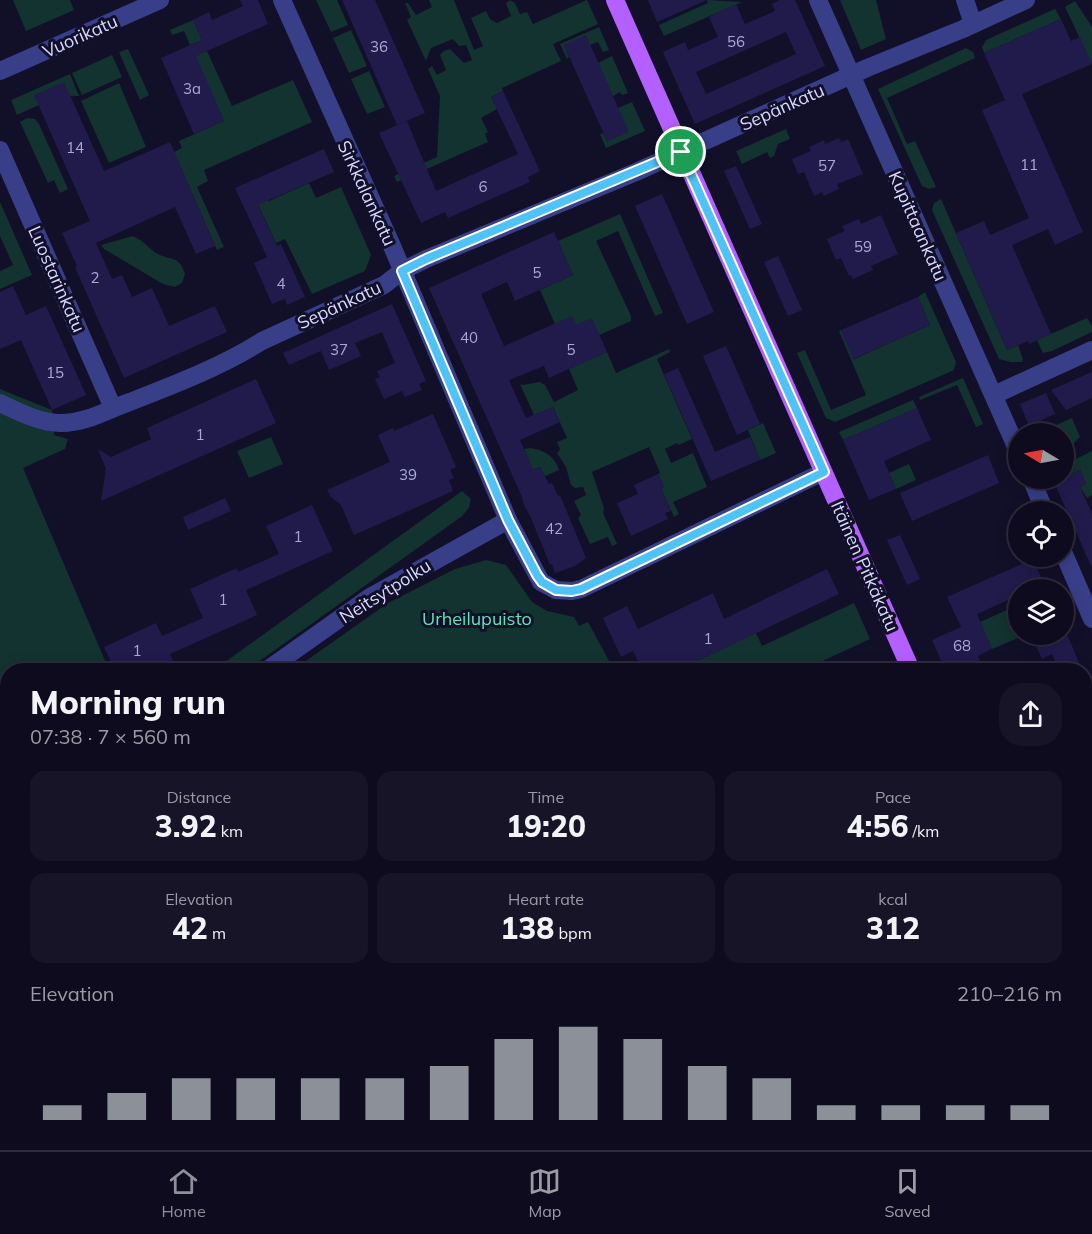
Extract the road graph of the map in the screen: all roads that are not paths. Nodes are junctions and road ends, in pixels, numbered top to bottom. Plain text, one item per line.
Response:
1 (160, 0) edge
2 (282, 0) edge
3 (615, 0) edge
4 (818, 0) edge
5 (965, 0) edge
6 (1026, 0) edge
7 (974, 24) junction
8 (0, 71) edge
9 (852, 75) junction
10 (0, 150) edge
11 (681, 152) junction
12 (402, 271) junction
13 (1092, 350) edge
14 (994, 395) junction
15 (0, 403) edge
16 (113, 408) junction
17 (1008, 428) edge
18 (824, 472) junction
19 (508, 520) junction
20 (1070, 567) edge
21 (1092, 619) edge
22 (277, 663) edge
23 (908, 663) edge

1 - 8 street, Vuorikatu
2 - 12 street, Sirkkalankatu
3 - 11 main road, Itäinen Pitkäkatu
4 - 9 street, Kupittaankatu
5 - 7 street
6 - 7 street, Sepänkatu
7 - 9 street, Sepänkatu
9 - 11 street, Sepänkatu
9 - 14 street, Kupittaankatu
10 - 16 street, Luostarinkatu
11 - 12 street, Sepänkatu
11 - 18 main road, Itäinen Pitkäkatu
12 - 16 street, Sepänkatu
12 - 19 street, Sirkkalankatu
13 - 14 street
14 - 17 street, Kupittaankatu
15 - 16 street, Sepänkatu
18 - 19 street, Sirkkalankatu
18 - 23 main road, Itäinen Pitkäkatu
19 - 22 street, Neitsytpolku
20 - 21 street

